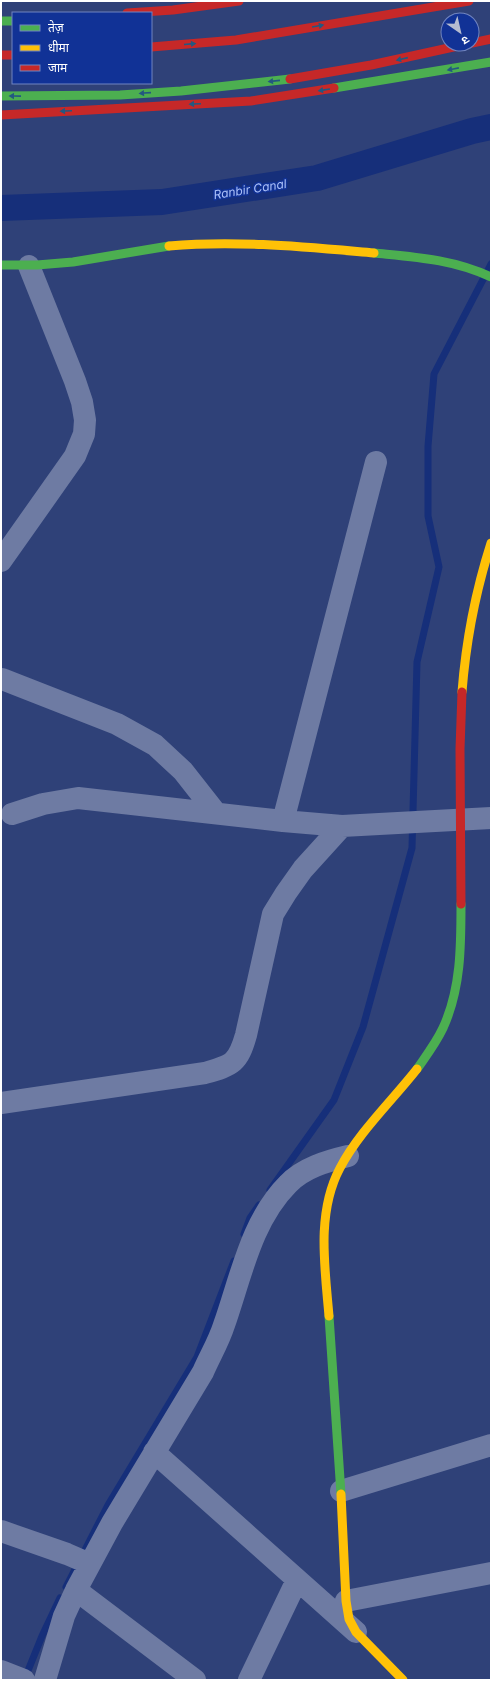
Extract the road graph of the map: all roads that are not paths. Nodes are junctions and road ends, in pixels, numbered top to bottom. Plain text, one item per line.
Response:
1 (239, 1) edge
2 (469, 1) edge
3 (142, 12) edge
4 (1, 21) edge
5 (12, 21) edge
6 (491, 39) edge
7 (480, 41) edge
8 (152, 47) edge
9 (440, 50) edge
10 (1, 55) edge
11 (12, 55) edge
12 (491, 62) edge
13 (1, 96) edge
14 (1, 115) edge
15 (1, 265) edge
16 (29, 266) junction
17 (491, 277) edge
18 (376, 462) dead end
19 (491, 543) edge
20 (1, 561) edge
21 (2, 679) dead end
22 (216, 813) junction
23 (12, 814) dead end
24 (491, 818) edge
25 (453, 820) junction
26 (283, 821) junction
27 (342, 826) junction
28 (3, 1097) edge
29 (348, 1156) junction
30 (491, 1445) edge
31 (154, 1452) junction
32 (341, 1491) junction
33 (1, 1531) edge
34 (81, 1560) junction
35 (491, 1573) edge
36 (297, 1580) junction
37 (76, 1590) junction
38 (346, 1601) junction
39 (356, 1632) junction
40 (45, 1680) edge
41 (195, 1680) edge
42 (249, 1680) edge
43 (403, 1680) edge

1 - 3 main road
8 -> 2 main road
4 - 5 main road
6 - 7 main road
9 -> 13 main road
10 - 11 main road
12 -> 14 main road
15 - 16 main road
16 - 17 main road
16 - 20 street
18 - 26 street
19 - 25 main road
21 - 22 street
22 - 23 street
22 - 26 street
24 - 25 street
25 - 27 street
25 - 29 main road
26 - 27 street
27 - 28 street
29 - 31 street
29 - 32 main road
30 - 32 street
31 - 34 street
31 - 36 street
32 - 38 main road
33 - 34 street
34 - 37 street
35 - 38 street
36 - 39 street
36 - 42 street
37 - 40 street
37 - 41 street
38 - 39 main road
39 - 43 main road

